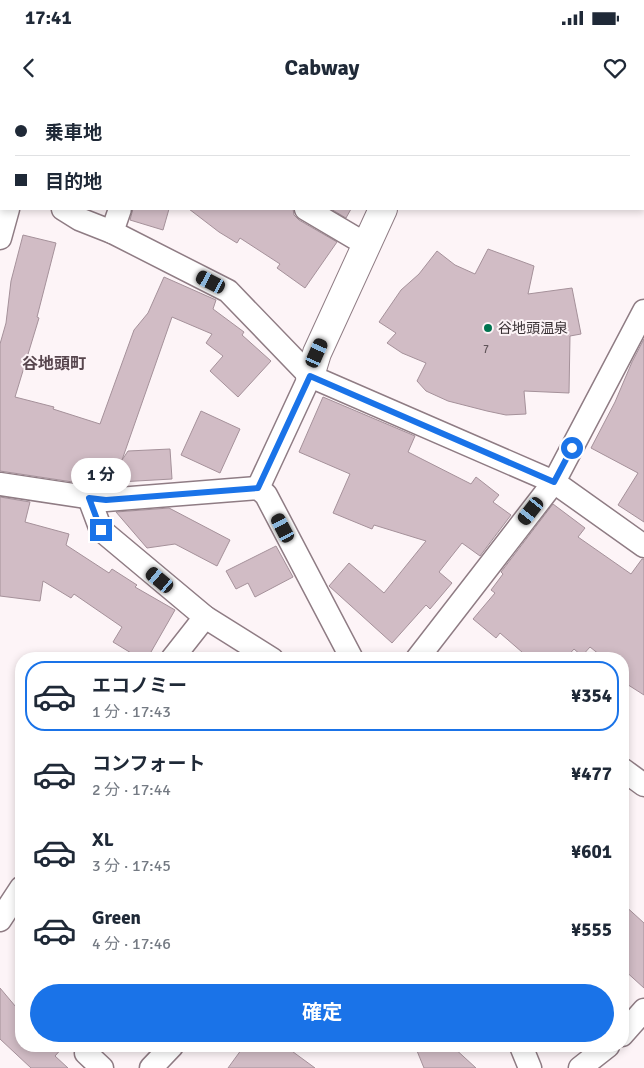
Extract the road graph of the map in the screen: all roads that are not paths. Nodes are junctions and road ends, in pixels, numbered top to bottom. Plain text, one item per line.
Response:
1 (8, 210) edge
2 (65, 210) edge
3 (120, 210) edge
4 (308, 210) edge
5 (383, 210) edge
6 (112, 232) junction
7 (0, 238) edge
8 (367, 245) junction
9 (644, 311) edge
10 (310, 376) junction
11 (554, 482) junction
12 (0, 484) edge
13 (258, 488) junction
14 (89, 498) junction
15 (644, 546) edge
16 (205, 617) junction
17 (178, 652) edge
18 (261, 652) edge
19 (348, 652) edge
20 (422, 652) edge
21 (629, 774) edge
22 (644, 785) edge
23 (15, 897) edge
24 (0, 920) edge
25 (644, 1010) edge
26 (629, 1027) edge
27 (166, 1052) edge
28 (523, 1052) edge
29 (600, 1052) edge
30 (151, 1068) edge
31 (530, 1068) edge
32 (580, 1068) edge

1 - 7 street
2 - 6 street
3 - 6 street
4 - 8 street
5 - 8 street
6 - 10 street
8 - 10 street
9 - 11 street
10 - 11 street
10 - 13 street
11 - 15 street
11 - 20 street
12 - 14 street
13 - 14 street
13 - 19 street
14 - 16 street
16 - 17 street
16 - 18 street
21 - 22 street
23 - 24 street
25 - 26 street
27 - 30 street
28 - 31 street
29 - 32 street

